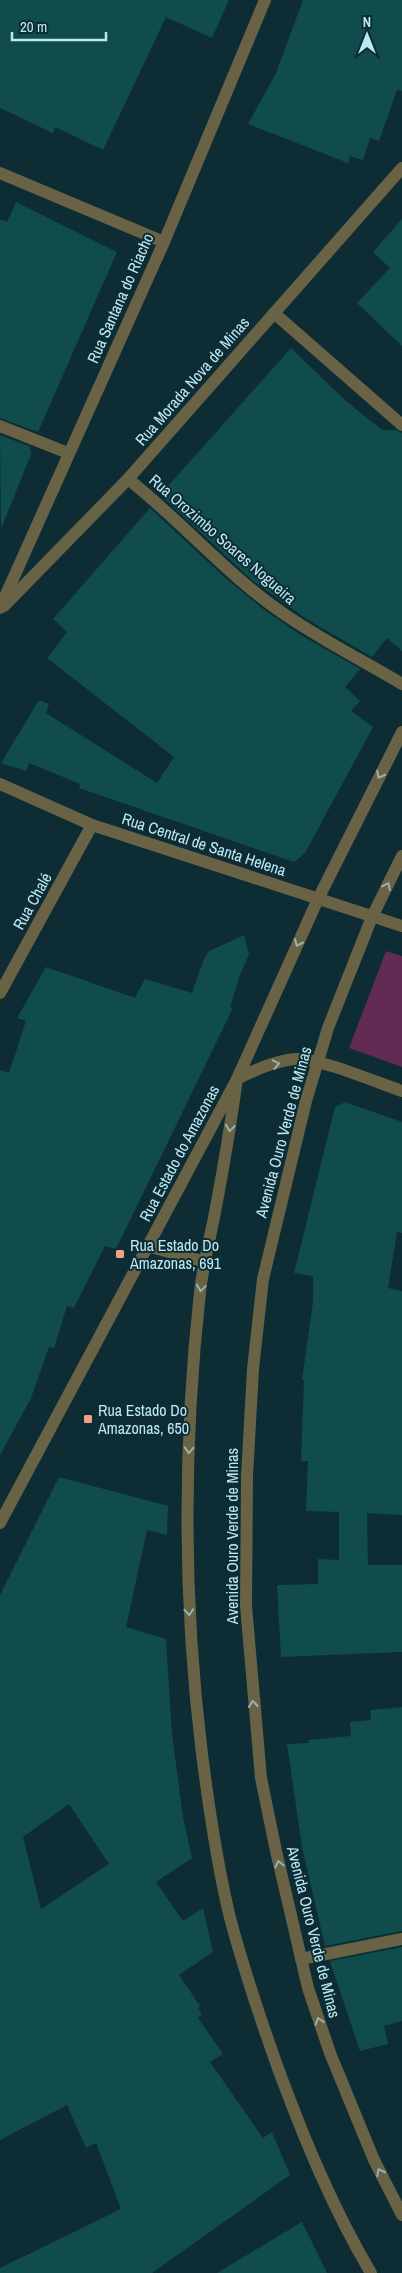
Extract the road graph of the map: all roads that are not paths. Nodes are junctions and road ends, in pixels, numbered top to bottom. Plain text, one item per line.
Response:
1 (265, 0) edge
2 (402, 168) edge
3 (0, 173) edge
4 (164, 242) junction
5 (274, 313) junction
6 (402, 425) edge
7 (0, 426) edge
8 (68, 453) junction
9 (128, 479) junction
10 (0, 609) edge
11 (402, 684) edge
12 (402, 732) edge
13 (0, 784) edge
14 (92, 825) junction
15 (402, 856) edge
16 (318, 899) junction
17 (372, 916) junction
18 (402, 926) edge
19 (0, 994) edge
20 (318, 1063) junction
21 (237, 1080) junction
22 (402, 1091) edge
23 (147, 1246) junction
24 (206, 1262) junction
25 (0, 1523) edge
26 (402, 1939) edge
27 (301, 1960) junction
28 (402, 2215) edge
29 (371, 2273) edge

1 - 4 street, Rua Santana do Riacho
2 - 5 street, Rua Morada Nova de Minas
3 - 4 street
4 - 8 street, Rua Santana do Riacho
5 - 6 street
5 - 9 street, Rua Morada Nova de Minas
7 - 8 street
8 - 10 street, Rua Santana do Riacho
9 - 10 street, Rua Morada Nova de Minas
9 - 11 street, Rua Orozimbo Soares Nogueira
12 -> 16 street
13 - 14 street, Rua Central de Santa Helena
14 - 16 street, Rua Central de Santa Helena
14 - 19 street, Rua Chalé
17 -> 15 street, Avenida Ouro Verde de Minas
16 - 17 street, Rua Central de Santa Helena
16 -> 21 street, Rua Estado do Amazonas
17 - 18 street, Rua Central de Santa Helena
17 - 20 street, Avenida Ouro Verde de Minas
21 -> 20 street
20 - 22 street
27 -> 20 street, Avenida Ouro Verde de Minas
21 - 23 street, Rua Estado do Amazonas
21 -> 24 street
23 - 24 street
23 - 25 street, Rua Estado do Amazonas
24 -> 29 street
26 - 27 street
28 -> 27 street, Avenida Ouro Verde de Minas

